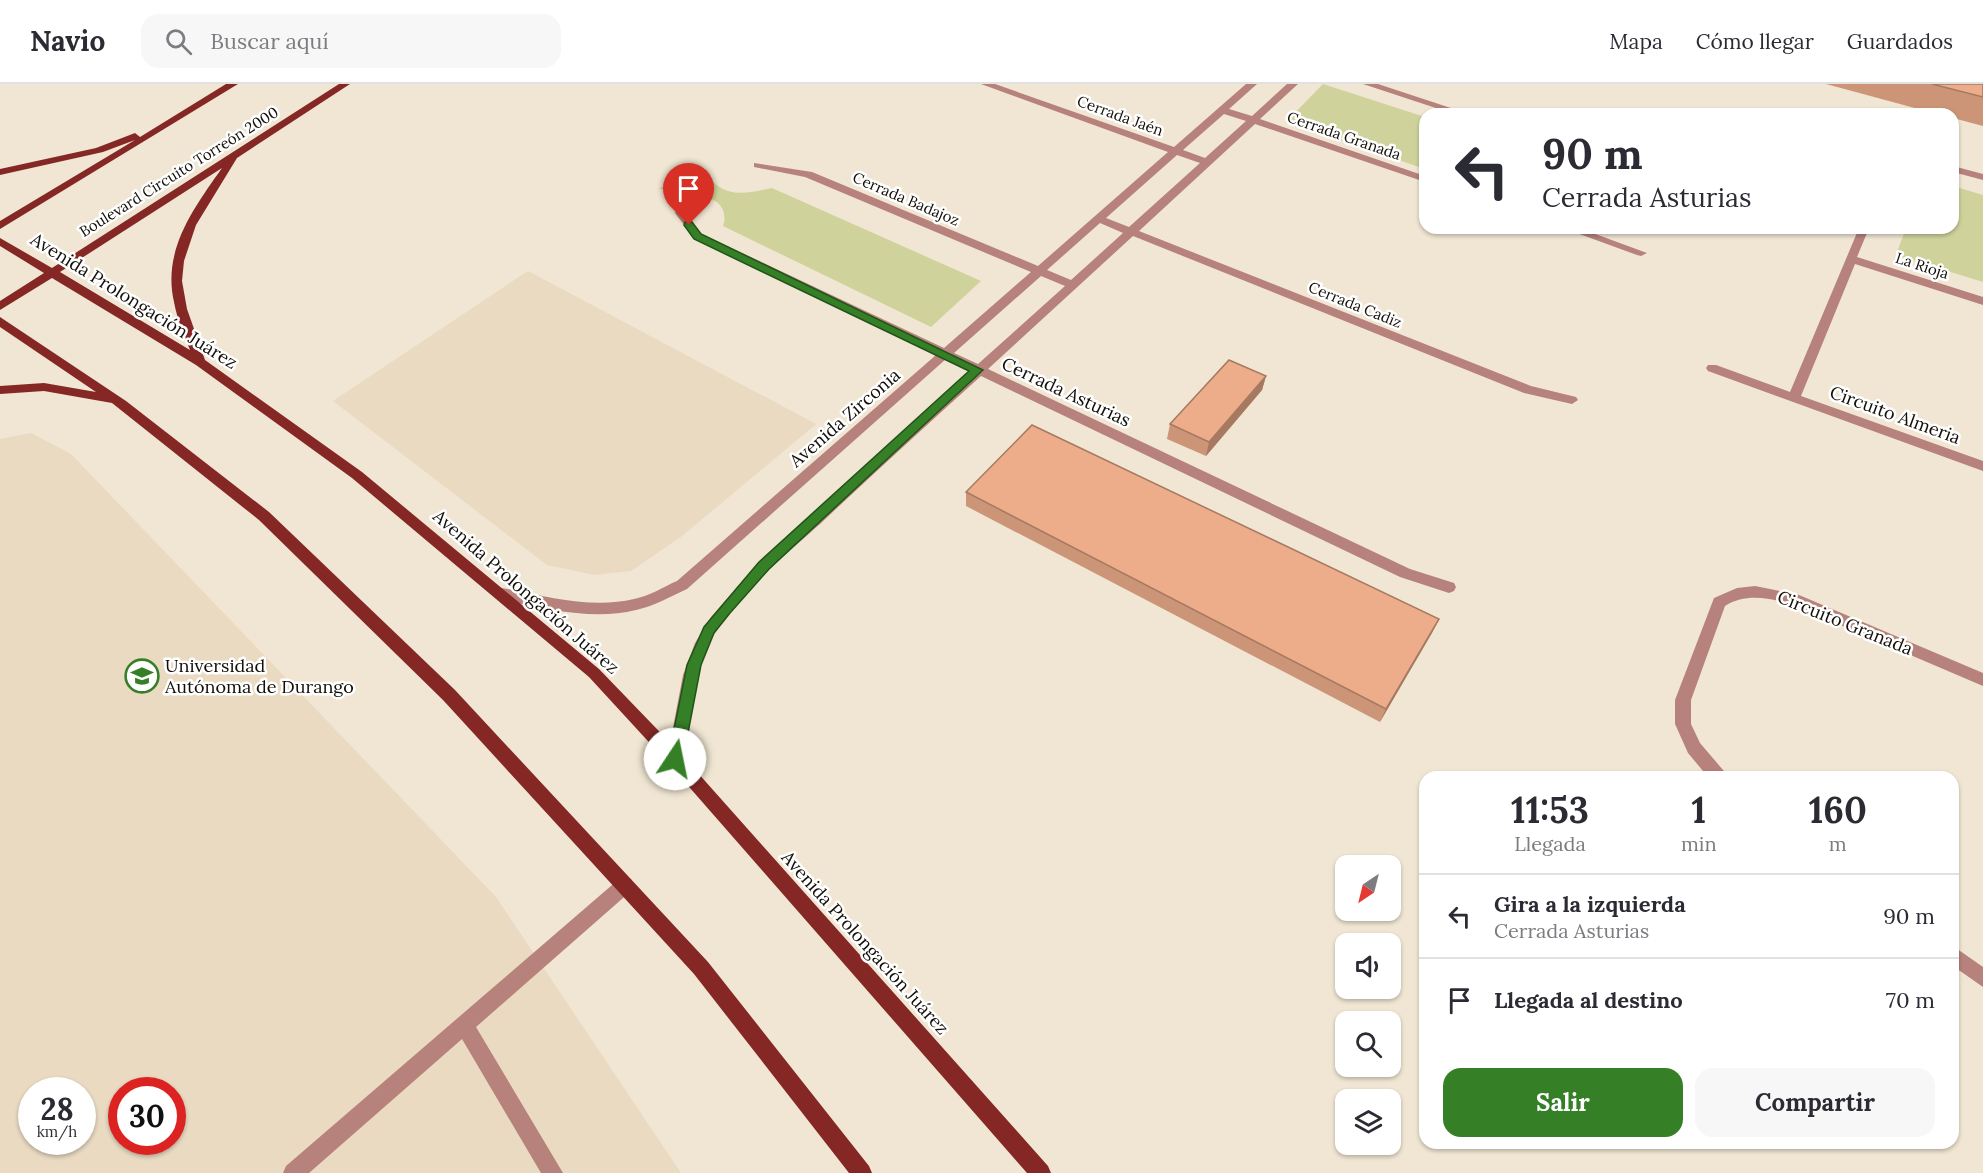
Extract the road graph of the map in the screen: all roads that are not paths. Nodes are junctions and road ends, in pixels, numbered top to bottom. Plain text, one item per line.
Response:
1 (233, 84) edge
2 (345, 84) edge
3 (986, 84) edge
4 (1252, 84) edge
5 (1293, 84) edge
6 (1368, 84) edge
7 (1445, 108) edge
8 (1223, 110) junction
9 (1252, 120) junction
10 (174, 121) junction
11 (1176, 151) junction
12 (238, 153) junction
13 (1206, 162) junction
14 (758, 165) dead end
15 (1959, 171) edge
16 (0, 172) edge
17 (1419, 177) edge
18 (1983, 177) edge
19 (680, 213) dead end
20 (1099, 219) junction
21 (0, 226) edge
22 (1130, 231) junction
23 (1586, 234) edge
24 (1861, 234) edge
25 (0, 241) edge
26 (1641, 253) dead end
27 (1851, 259) junction
28 (1040, 271) junction
29 (50, 272) junction
30 (1071, 284) junction
31 (1983, 302) edge
32 (0, 306) edge
33 (0, 321) edge
34 (945, 355) junction
35 (200, 362) junction
36 (1712, 368) dead end
37 (977, 370) junction
38 (0, 390) edge
39 (1794, 398) junction
40 (1572, 400) dead end
41 (122, 404) junction
42 (1983, 466) edge
43 (1449, 587) dead end
44 (502, 594) junction
45 (1983, 681) edge
46 (675, 759) junction
47 (1712, 771) edge
48 (625, 885) junction
49 (1959, 960) edge
50 (1983, 978) edge
51 (464, 1025) junction
52 (293, 1173) edge
53 (553, 1173) edge
54 (862, 1173) edge
55 (1041, 1173) edge

1 - 10 main road
2 - 12 main road, Boulevard Circuito Torreón 2000
3 - 11 street, Cerrada Jaén
4 - 8 street, Avenida Zirconia
5 - 9 street
6 - 7 street
8 - 9 street, Cerrada Granada
8 - 11 street, Avenida Zirconia
9 - 13 street
9 - 17 street, Cerrada Granada
10 - 16 main road
10 - 21 main road
11 - 13 street, Cerrada Jaén
11 - 20 street, Avenida Zirconia
12 - 29 main road, Boulevard Circuito Torreón 2000
12 - 35 main road
13 - 22 street
14 - 28 street, Cerrada Badajoz
15 - 18 street
19 - 34 street, Cerrada Asturias
20 - 22 street, Cerrada Cadiz
20 - 28 street, Avenida Zirconia
22 - 30 street
22 - 40 street, Cerrada Cadiz
23 - 26 street
24 - 27 street
25 - 29 main road, Avenida Prolongación Juárez
27 - 31 street, La Rioja
27 - 39 street
28 - 30 street, Cerrada Badajoz
28 - 34 street, Avenida Zirconia
29 - 32 main road, Boulevard Circuito Torreón 2000
29 - 35 main road, Avenida Prolongación Juárez
30 - 37 street
33 - 41 main road
34 - 37 street, Cerrada Asturias
34 - 44 street, Avenida Zirconia
35 - 44 main road, Avenida Prolongación Juárez
36 - 39 street, Circuito Almeria
37 - 43 street, Cerrada Asturias
37 - 46 street
38 - 41 main road
39 - 42 street, Circuito Almeria
41 - 48 main road
44 - 46 main road, Avenida Prolongación Juárez
45 - 47 street, Circuito Granada
46 - 55 main road, Avenida Prolongación Juárez
48 - 51 street
48 - 54 main road
49 - 50 street
51 - 52 street
51 - 53 street

